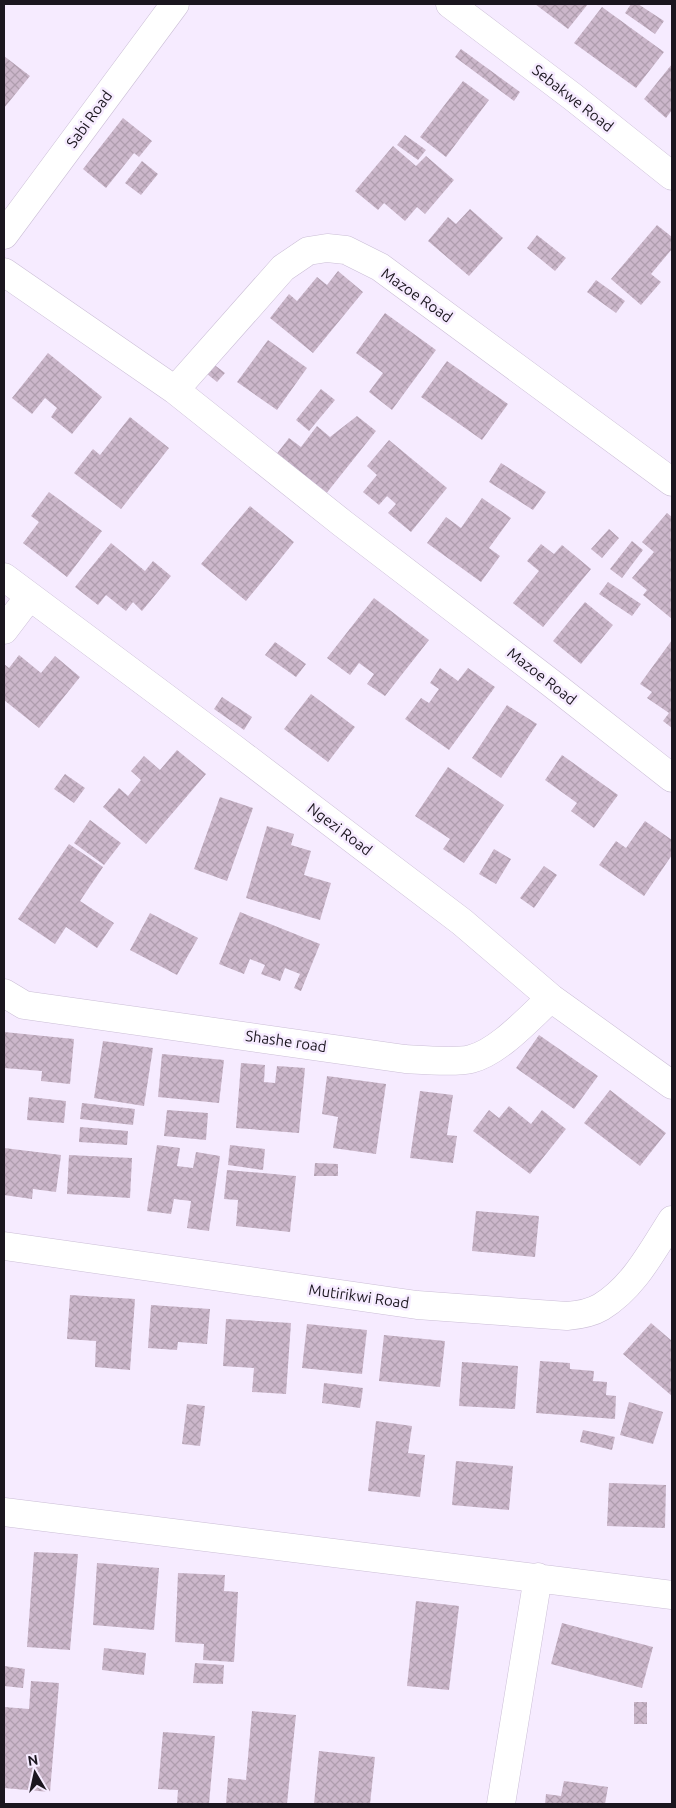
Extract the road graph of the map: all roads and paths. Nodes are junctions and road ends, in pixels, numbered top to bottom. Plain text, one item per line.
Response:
1 (175, 4) edge
2 (450, 4) edge
3 (478, 12) edge
4 (672, 176) edge
5 (4, 235) edge
6 (4, 272) edge
7 (175, 390) junction
8 (672, 482) edge
9 (4, 577) edge
10 (29, 597) junction
11 (4, 630) edge
12 (672, 778) edge
13 (4, 993) edge
14 (551, 998) junction
15 (672, 1085) edge
16 (672, 1220) edge
17 (4, 1246) edge
18 (4, 1512) edge
19 (538, 1578) junction
20 (672, 1595) edge
21 (501, 1804) edge

1 - 5 street, Sabi Road
2 - 3 street, Sebakwe Road
3 - 4 street, Sebakwe Road
6 - 7 street, Mazoe Road
7 - 8 street, Mazoe Road
7 - 12 street, Mazoe Road
9 - 10 street, Ngezi Road
10 - 11 street
10 - 14 street, Ngezi Road
13 - 14 street, Shashe road
14 - 15 street, Ngezi Road
16 - 17 street, Mutirikwi Road
18 - 19 street
19 - 20 street
19 - 21 street

